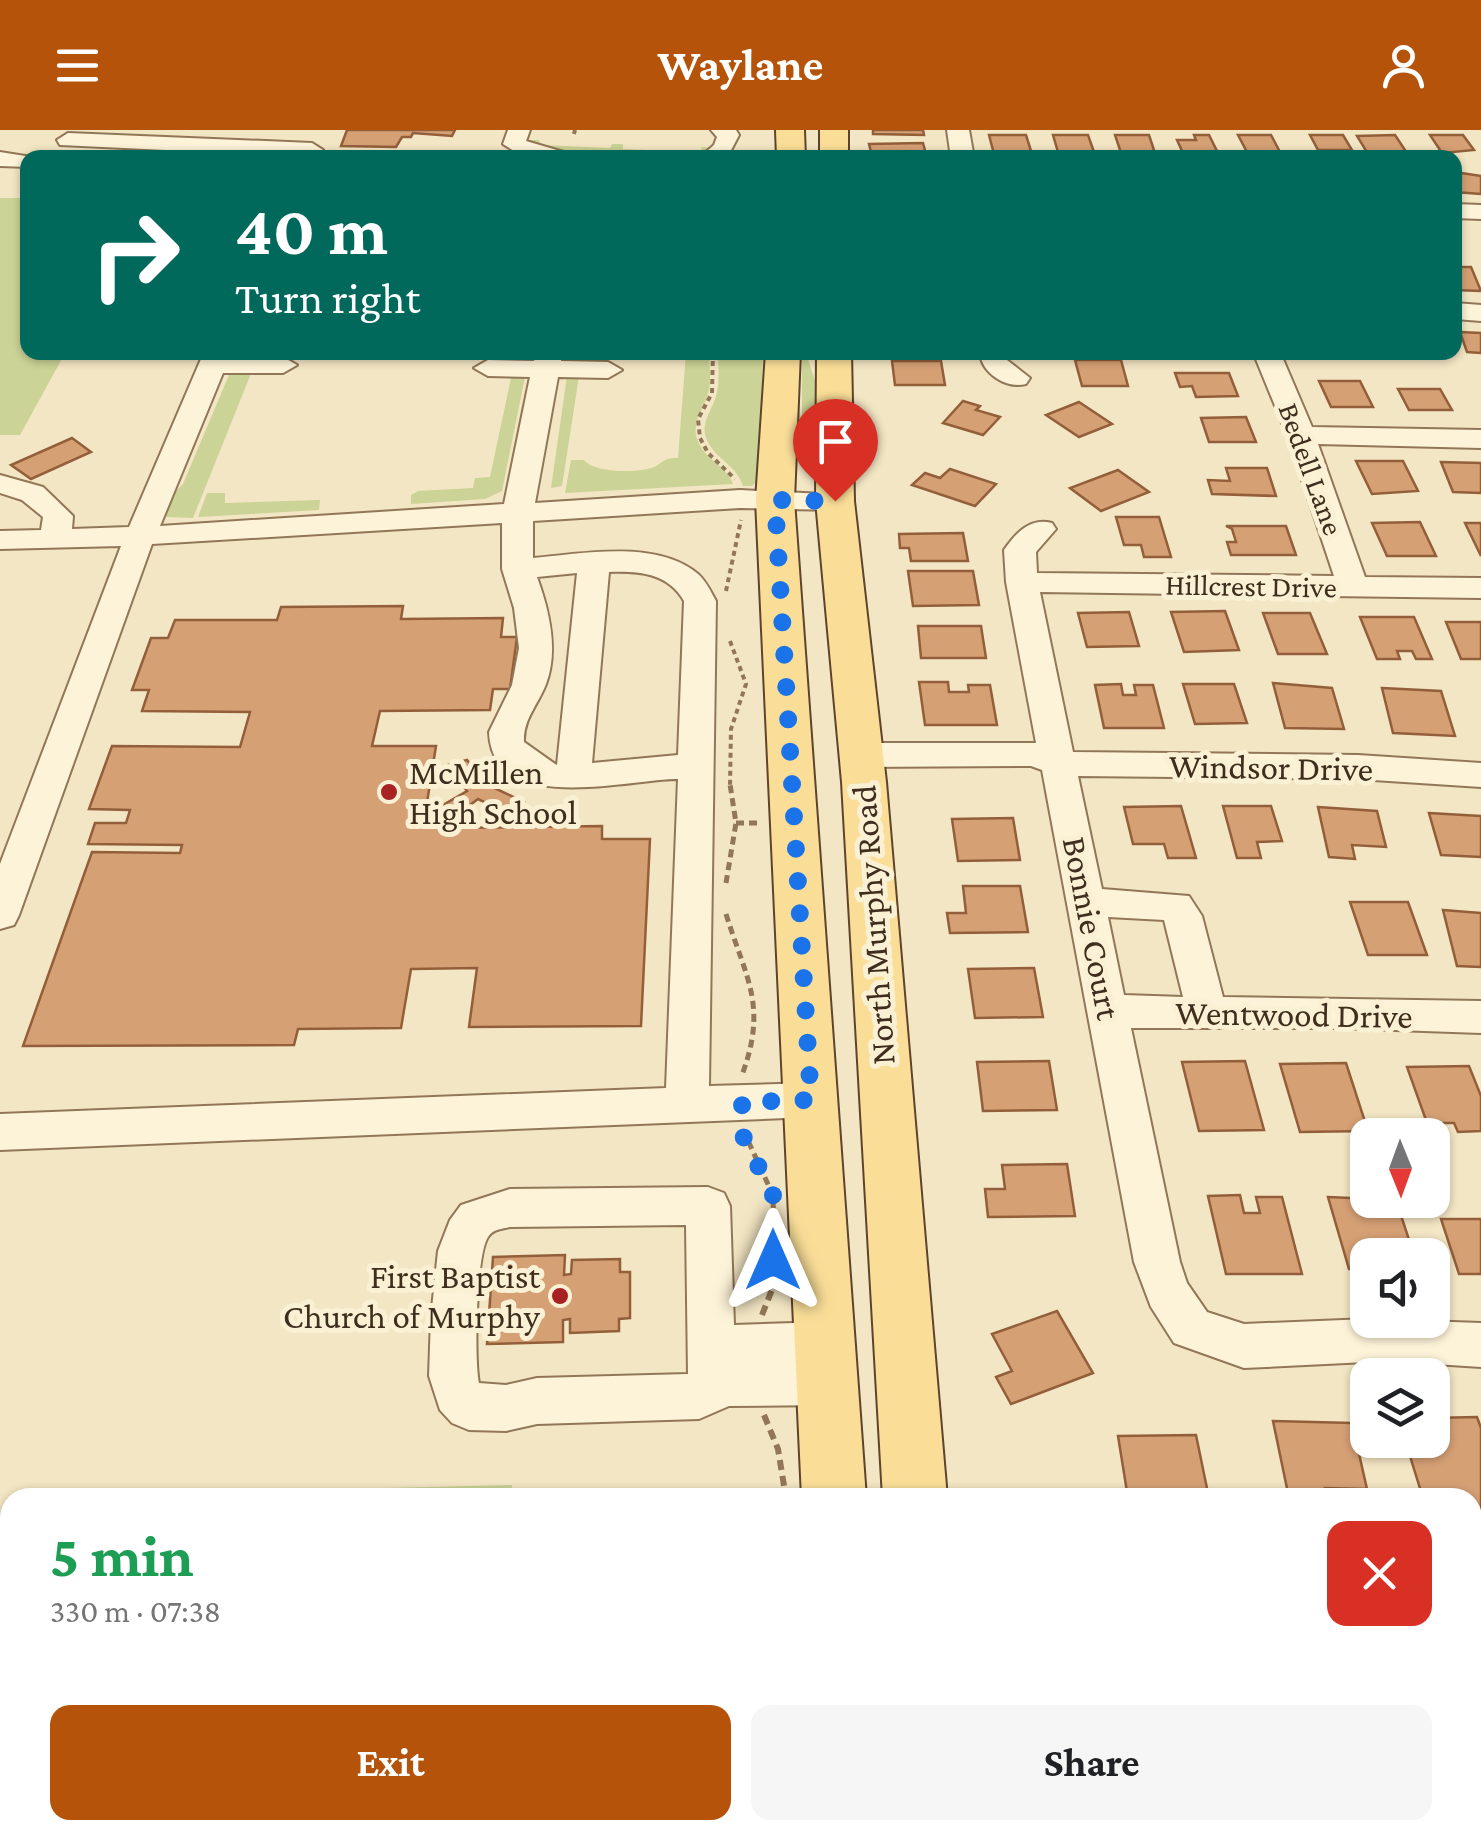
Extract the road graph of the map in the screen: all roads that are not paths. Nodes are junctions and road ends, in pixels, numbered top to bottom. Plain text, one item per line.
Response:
1 (519, 130) edge
2 (279, 139) edge
3 (65, 142) edge
4 (302, 150) edge
5 (527, 150) edge
6 (215, 360) edge
7 (226, 360) edge
8 (781, 360) edge
9 (834, 360) edge
10 (994, 360) edge
11 (1269, 360) edge
12 (547, 361) edge
13 (282, 365) dead end
14 (488, 368) dead end
15 (608, 370) dead end
16 (1016, 378) dead end
17 (1301, 435) junction
18 (1481, 439) edge
19 (0, 484) edge
20 (751, 501) junction
21 (835, 501) junction
22 (519, 512) junction
23 (1042, 530) dead end
24 (140, 536) junction
25 (55, 538) junction
26 (0, 540) edge
27 (594, 565) junction
28 (518, 569) junction
29 (1022, 582) junction
30 (1354, 587) junction
31 (1481, 588) edge
32 (1060, 764) junction
33 (695, 767) junction
34 (862, 768) junction
35 (1481, 775) edge
36 (573, 779) junction
37 (1086, 902) junction
38 (0, 915) edge
39 (1106, 1007) junction
40 (1207, 1012) junction
41 (1481, 1017) edge
42 (811, 1100) junction
43 (687, 1104) junction
44 (0, 1132) edge
45 (1481, 1345) edge
46 (827, 1364) junction
47 (736, 1365) junction
48 (833, 1488) edge
49 (913, 1488) edge

1 - 5 street
2 - 3 street
2 - 4 street
6 - 24 street
7 - 13 street
8 - 20 main road, North Murphy Road
9 - 21 main road, North Murphy Road
10 - 16 street
11 - 17 street, Bedell Lane
12 - 14 street
12 - 15 street
12 - 22 street
17 - 18 street
17 - 30 street, Bedell Lane
19 - 25 street
20 - 21 street
20 - 22 street
20 - 42 main road, North Murphy Road
21 - 34 main road, North Murphy Road
22 - 24 street
22 - 28 street
23 - 29 street, Bonnie Court
24 - 25 street
24 - 38 street
25 - 26 street
27 - 28 street
27 - 33 street
27 - 36 street
28 - 36 street
29 - 30 street, Hillcrest Drive
29 - 32 street, Bonnie Court
30 - 31 street, Hillcrest Drive
32 - 34 street, Windsor Drive
32 - 35 street, Windsor Drive
32 - 37 street, Bonnie Court
33 - 36 street
33 - 43 street
34 - 49 main road, North Murphy Road
37 - 39 street, Bonnie Court
37 - 40 street
39 - 40 street, Wentwood Drive
39 - 45 street, Bonnie Court
40 - 41 street, Wentwood Drive
42 - 43 street
42 - 46 main road, North Murphy Road
43 - 44 street
46 - 47 street
46 - 48 main road, North Murphy Road
47 - 47 street

